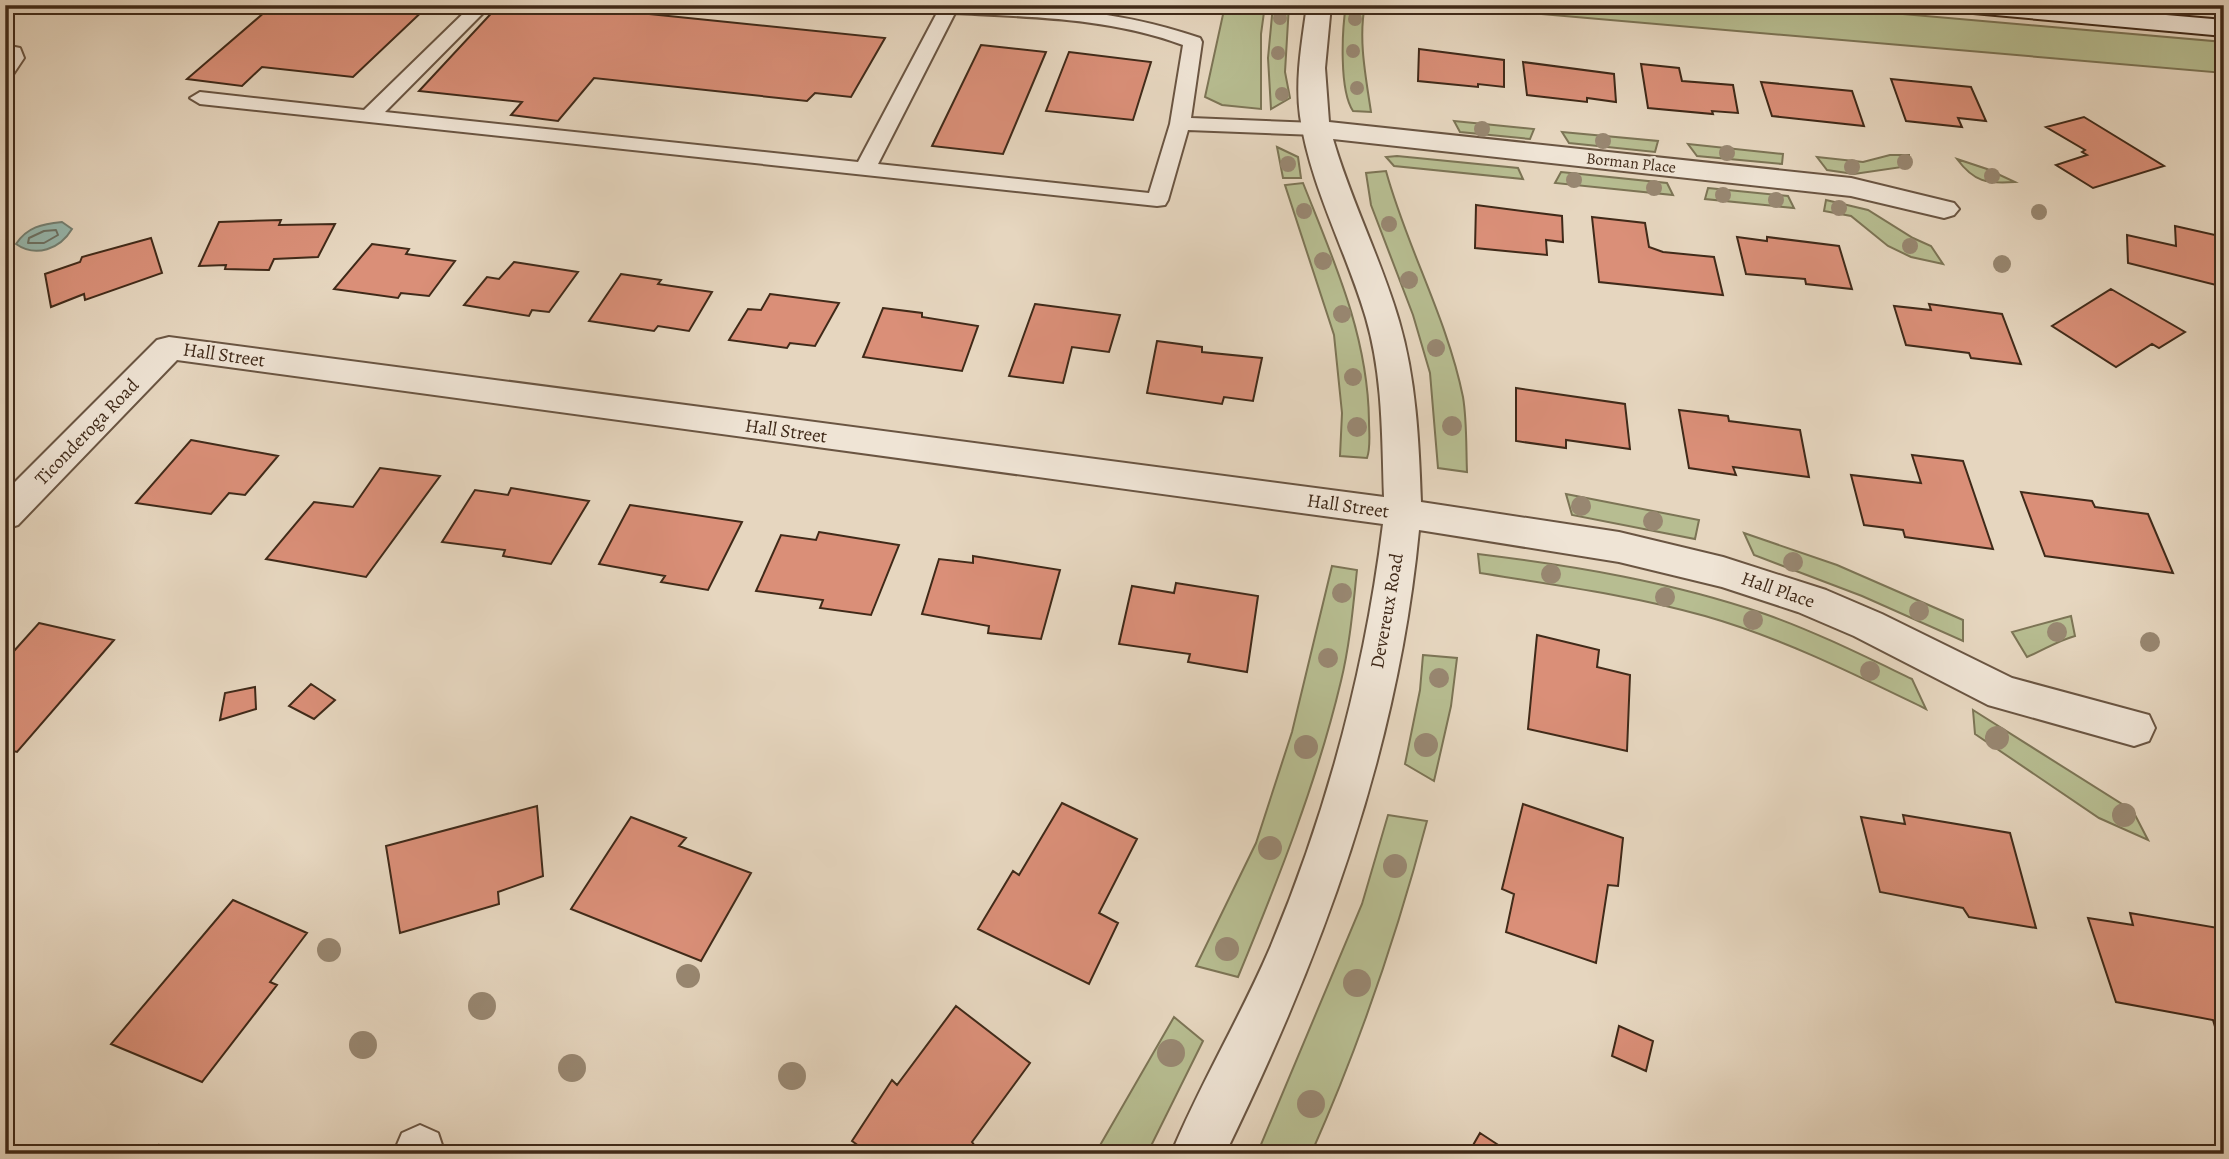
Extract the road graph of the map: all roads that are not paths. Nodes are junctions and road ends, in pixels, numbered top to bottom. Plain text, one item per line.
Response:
1 (482, 5) edge
2 (923, 5) edge
3 (1319, 5) edge
4 (1962, 5) edge
5 (949, 7) junction
6 (2224, 28) edge
7 (5, 51) edge
8 (5, 72) edge
9 (200, 98) dead end
10 (368, 117) junction
11 (1180, 124) junction
12 (1317, 129) junction
13 (865, 169) junction
14 (1944, 209) dead end
15 (169, 348) joint
16 (1403, 513) junction
17 (5, 515) edge
18 (2134, 727) dead end
19 (1197, 1154) edge

1 - 10 lane
2 - 5 lane
3 - 12 street, Devereux Road
4 - 6 street
5 - 11 lane
5 - 13 lane
7 - 8 lane
9 - 10 lane
10 - 13 lane
11 - 12 lane
11 - 13 lane
12 - 14 street, Borman Place
12 - 16 street, Devereux Road
15 - 16 street, Hall Street
15 - 17 street, Ticonderoga Road
16 - 18 street, Hall Place
16 - 19 street, Devereux Road

